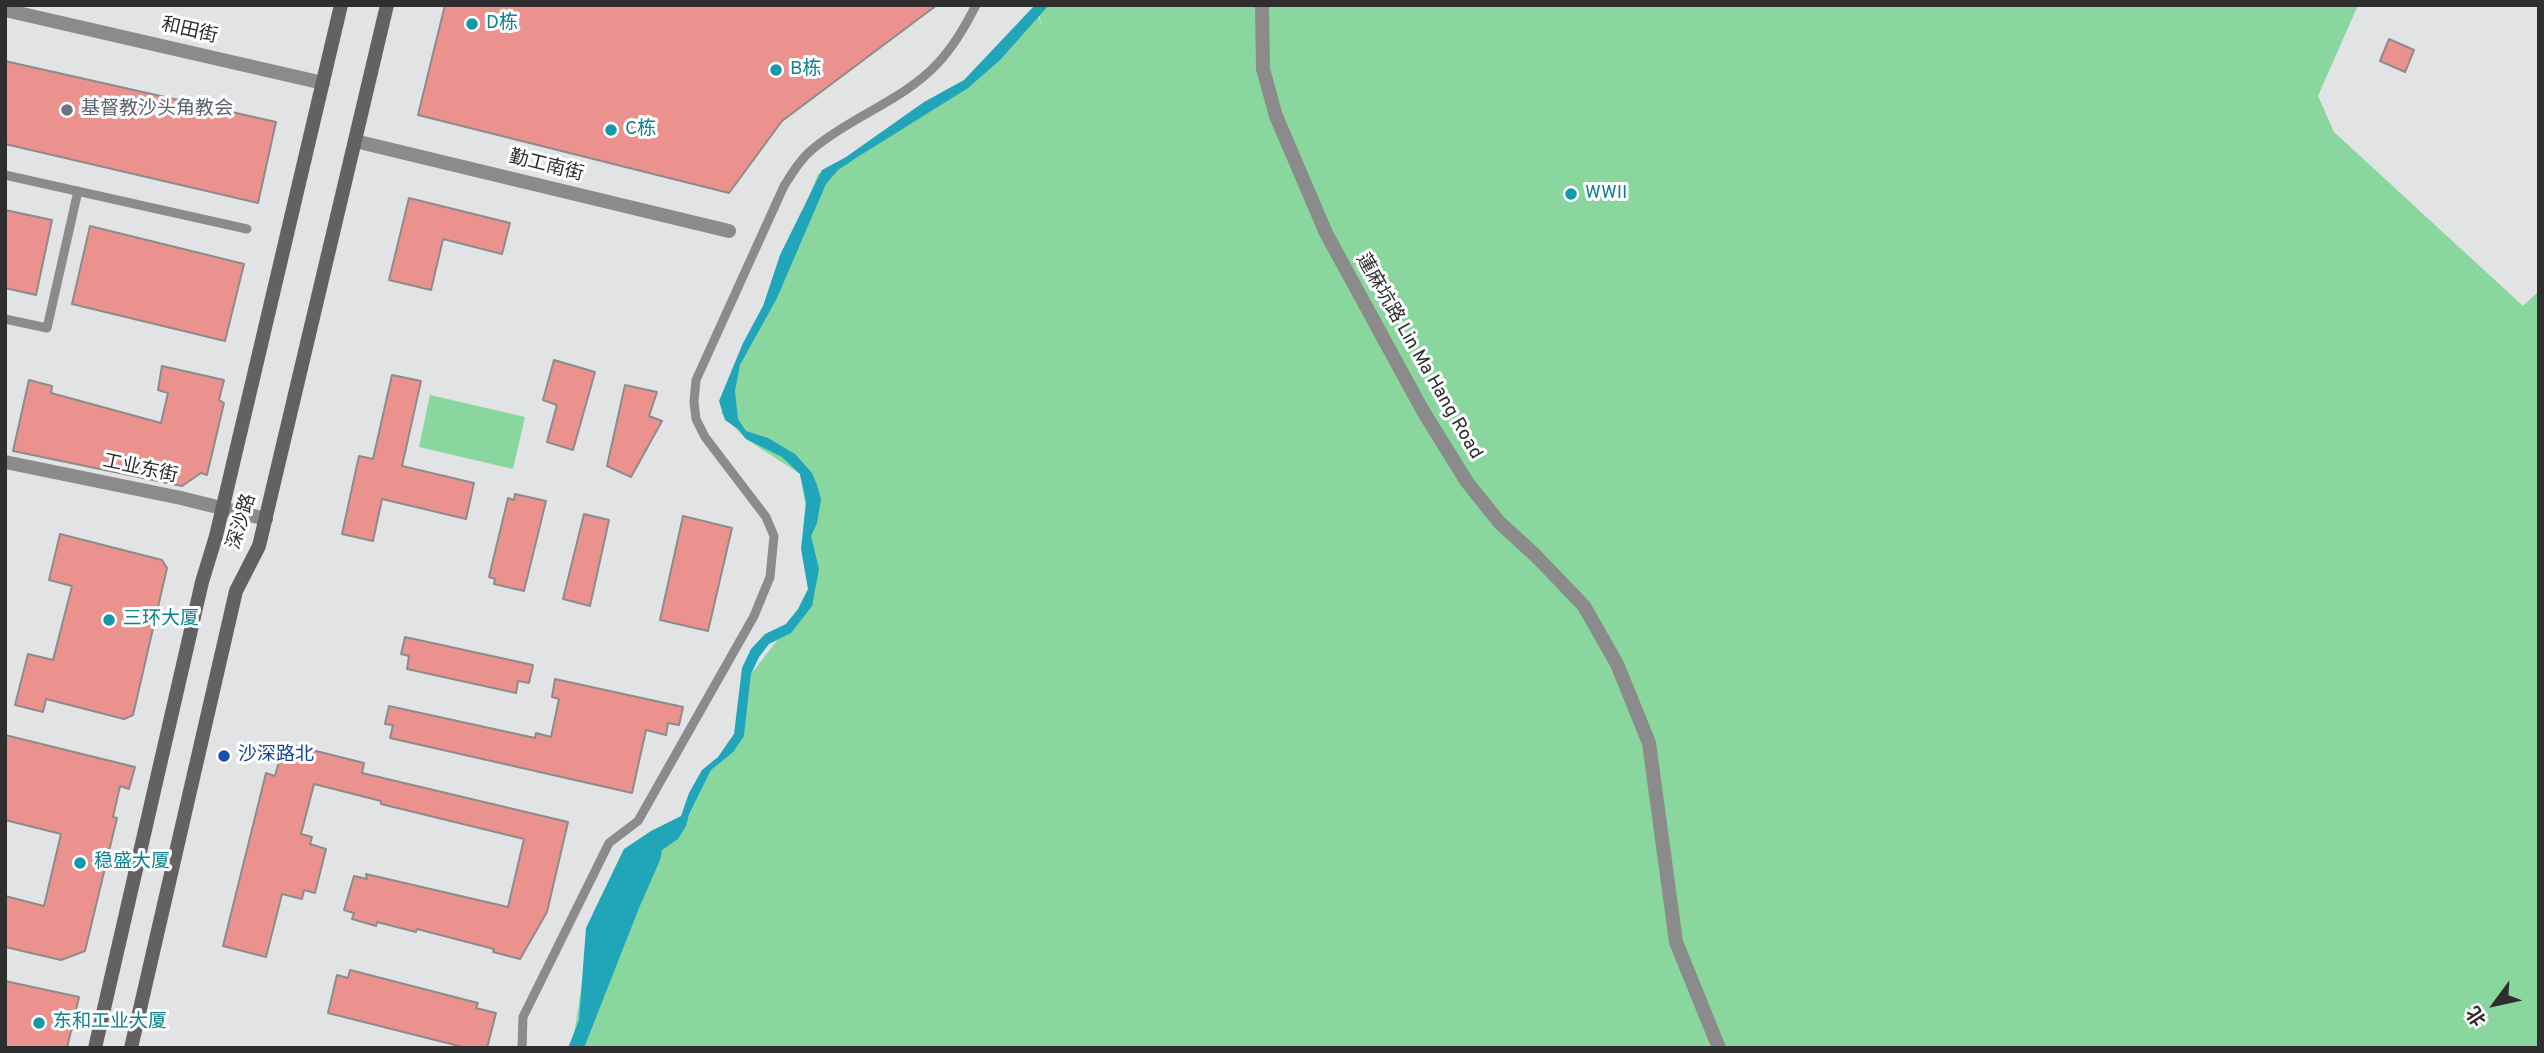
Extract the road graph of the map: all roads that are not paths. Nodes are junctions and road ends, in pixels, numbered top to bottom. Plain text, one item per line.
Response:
1 (341, 5) edge
2 (387, 5) edge
3 (976, 5) edge
4 (1262, 5) edge
5 (5, 10) edge
6 (323, 82) junction
7 (355, 141) junction
8 (5, 175) edge
9 (78, 191) junction
10 (247, 229) dead end
11 (729, 231) dead end
12 (5, 318) edge
13 (5, 462) edge
14 (223, 509) junction
15 (266, 519) junction
16 (95, 1048) edge
17 (131, 1048) edge
18 (522, 1048) edge
19 (1719, 1048) edge

1 - 6 main road, 深沙路
2 - 7 main road, 深沙路
3 - 18 lane
4 - 19 street, 蓮麻坑路 Lin Ma Hang Road
5 - 6 street, 和田街
6 - 14 main road, 深沙路
7 - 11 street, 勤工南街
7 - 15 main road, 深沙路
8 - 9 lane
9 - 10 lane
9 - 12 lane
13 - 14 street, 工业东街
14 - 15 street, 工业东街
14 - 16 main road, 深沙路
15 - 17 main road, 深沙路

